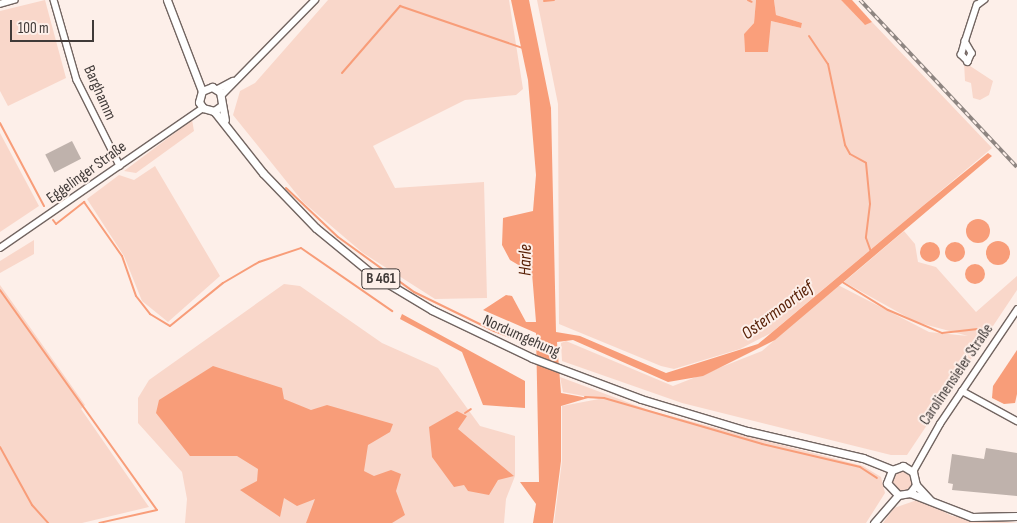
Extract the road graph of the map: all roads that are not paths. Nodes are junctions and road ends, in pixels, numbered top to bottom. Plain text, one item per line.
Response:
1 (14, 0) edge
2 (54, 0) edge
3 (167, 0) edge
4 (315, 0) edge
5 (984, 0) edge
6 (0, 4) edge
7 (965, 41) dead end
8 (205, 89) junction
9 (220, 92) junction
10 (199, 102) junction
11 (204, 108) junction
12 (218, 108) junction
13 (189, 116) junction
14 (120, 166) junction
15 (0, 248) edge
16 (1017, 310) edge
17 (962, 391) junction
18 (1017, 421) edge
19 (919, 456) junction
20 (907, 467) junction
21 (913, 472) junction
22 (890, 473) junction
23 (916, 485) junction
24 (890, 490) junction
25 (910, 493) junction
26 (898, 495) junction
27 (932, 502) junction
28 (884, 509) junction
29 (1017, 516) edge
30 (874, 523) edge

1 - 6 street
2 - 14 street, Barghamm
3 - 8 main road
4 - 9 street
5 - 7 street
8 - 9 main road
8 - 10 main road
9 - 12 main road
10 - 11 main road
10 - 13 street, Eggelinger Straße
11 - 12 main road, Nordumgehung / B 461
11 - 13 street, Eggelinger Straße
12 - 22 main road, Nordumgehung / B 461
13 - 14 street, Eggelinger Straße
14 - 15 street, Eggelinger Straße
16 - 17 street, Carolinensieler Straße
17 - 18 street
17 - 19 street, Carolinensieler Straße
19 - 20 street, Carolinensieler Straße
19 - 21 street, Carolinensieler Straße
20 - 21 main road
20 - 22 main road
21 - 23 main road
22 - 24 main road
23 - 25 main road
23 - 27 main road
24 - 26 main road
24 - 28 main road
25 - 26 main road
25 - 27 main road
26 - 28 main road
27 - 29 main road
28 - 30 main road

